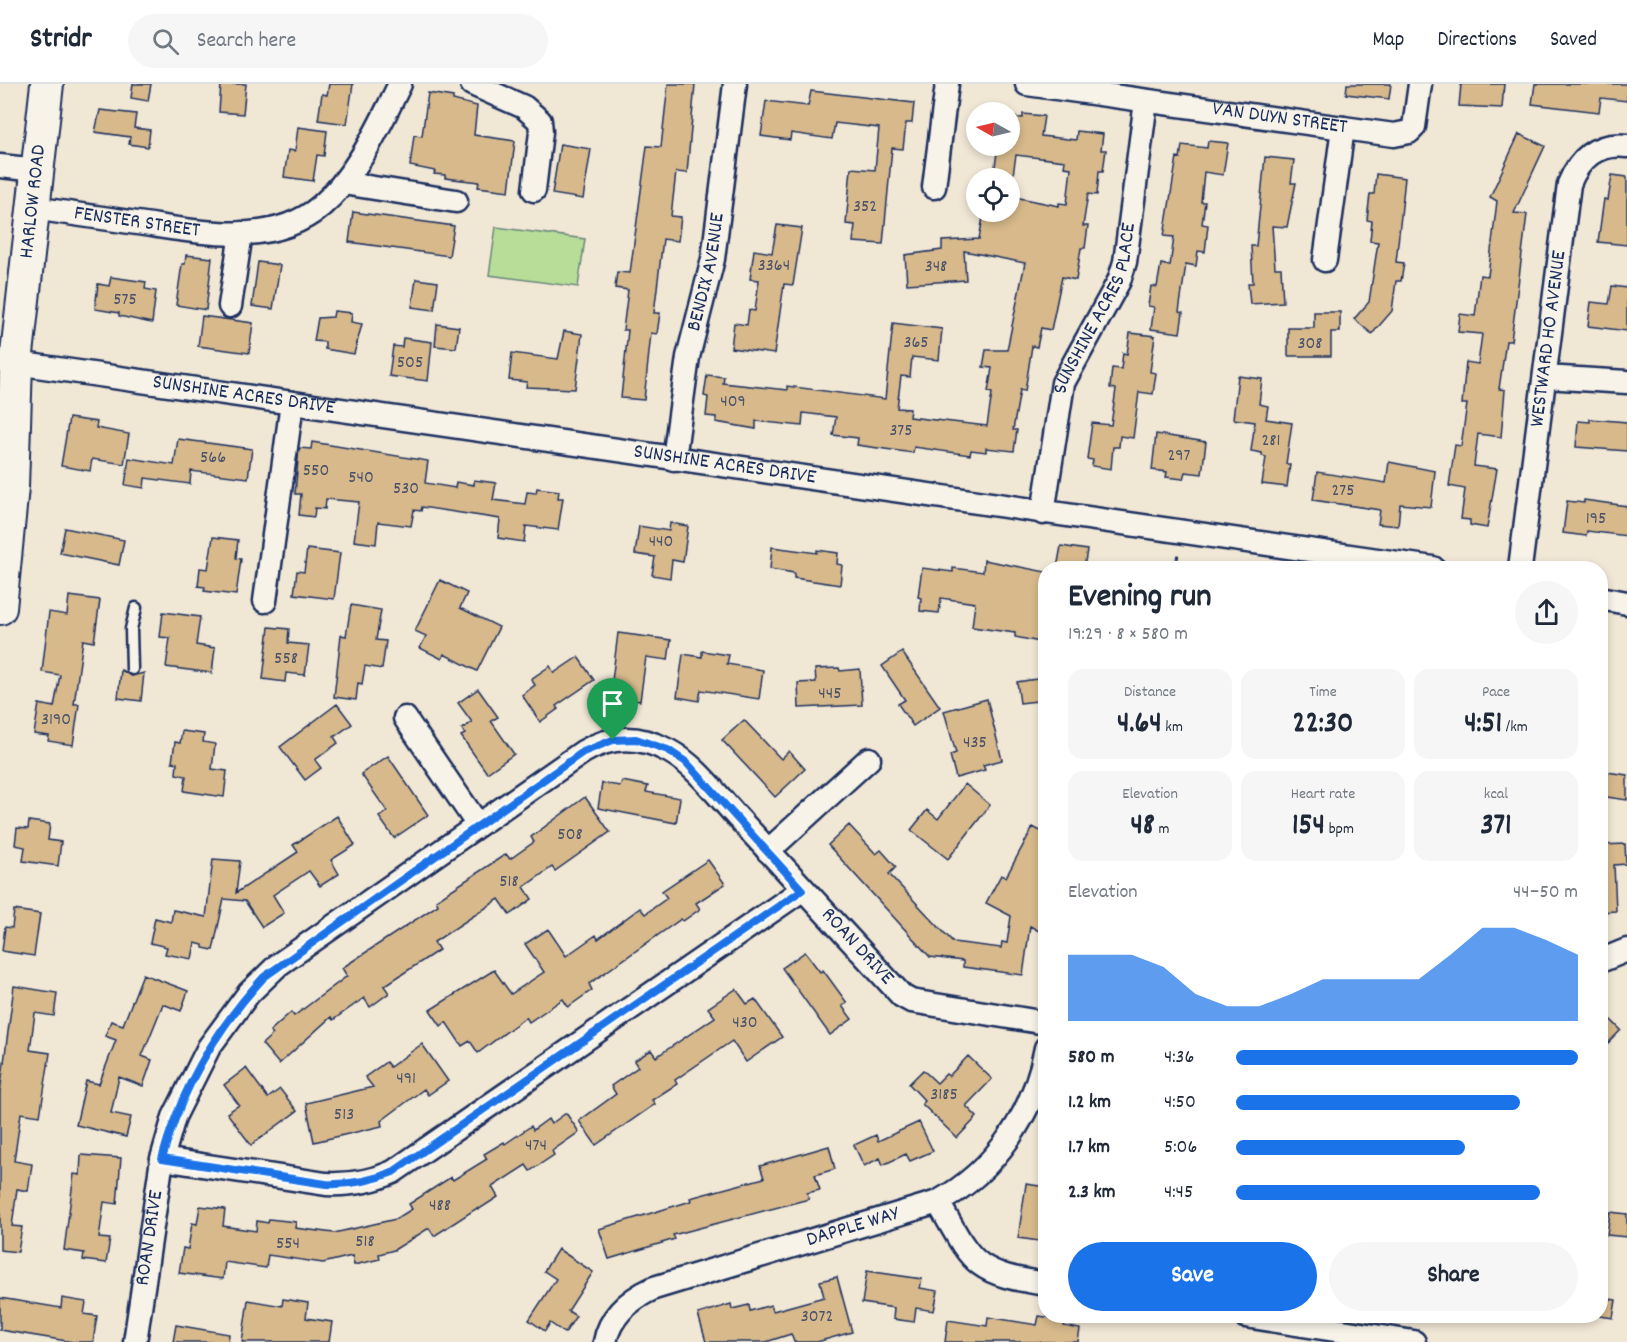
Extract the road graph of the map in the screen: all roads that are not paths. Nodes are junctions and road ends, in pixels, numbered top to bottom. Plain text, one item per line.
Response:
1 (47, 84) edge
2 (400, 84) edge
3 (472, 84) edge
4 (735, 84) edge
5 (947, 84) edge
6 (1027, 84) edge
7 (1420, 84) edge
8 (1146, 101) junction
9 (1343, 128) junction
10 (1627, 146) edge
11 (0, 166) edge
12 (37, 170) junction
13 (344, 183) junction
14 (934, 187) dead end
15 (534, 189) dead end
16 (456, 201) dead end
17 (33, 208) junction
18 (241, 233) junction
19 (1325, 260) dead end
20 (230, 306) dead end
21 (16, 363) junction
22 (1545, 377) junction
23 (1627, 382) edge
24 (292, 403) junction
25 (674, 459) junction
26 (6, 486) edge
27 (1043, 513) junction
28 (1383, 561) edge
29 (1521, 561) edge
30 (1608, 599) edge
31 (265, 601) dead end
32 (1627, 603) edge
33 (0, 608) edge
34 (136, 608) dead end
35 (132, 669) dead end
36 (405, 718) dead end
37 (869, 759) dead end
38 (478, 825) junction
39 (768, 851) junction
40 (802, 890) junction
41 (1627, 950) edge
42 (1608, 958) edge
43 (1038, 1022) edge
44 (1038, 1075) edge
45 (162, 1159) junction
46 (938, 1202) junction
47 (1038, 1283) edge
48 (1290, 1323) edge
49 (135, 1342) edge
50 (605, 1342) edge
51 (1414, 1342) edge

1 - 12 main road, HARLOW ROAD
2 - 13 street, FENSTER STREET
3 - 15 street
4 - 25 street, BENDIX AVENUE
5 - 14 street
6 - 8 street, VAN DUYN STREET
7 - 9 street, VAN DUYN STREET
8 - 9 street, VAN DUYN STREET
8 - 27 street, SUNSHINE ACRES PLACE
9 - 19 street
10 - 22 street, WESTWARD HO AVENUE
11 - 12 street
12 - 17 main road, HARLOW ROAD
13 - 16 street
13 - 18 street, FENSTER STREET
17 - 18 street, FENSTER STREET
17 - 21 main road, HARLOW ROAD
18 - 20 street
21 - 24 street, SUNSHINE ACRES DRIVE
21 - 26 main road, HARLOW ROAD
22 - 23 street
22 - 29 street, WESTWARD HO AVENUE
24 - 25 street, SUNSHINE ACRES DRIVE
24 - 31 street
25 - 27 street, SUNSHINE ACRES DRIVE
26 - 33 main road, HARLOW ROAD
27 - 28 street, SUNSHINE ACRES DRIVE
30 - 32 street
34 - 35 lane
36 - 38 street
37 - 39 street
38 - 39 street, ROAN DRIVE
38 - 45 street, ROAN DRIVE
39 - 40 street, ROAN DRIVE
40 - 43 street, ROAN DRIVE
40 - 45 street
41 - 42 street
44 - 46 street, DAPPLE WAY
45 - 49 street, ROAN DRIVE
46 - 47 street
46 - 50 street, DAPPLE WAY
48 - 51 street

